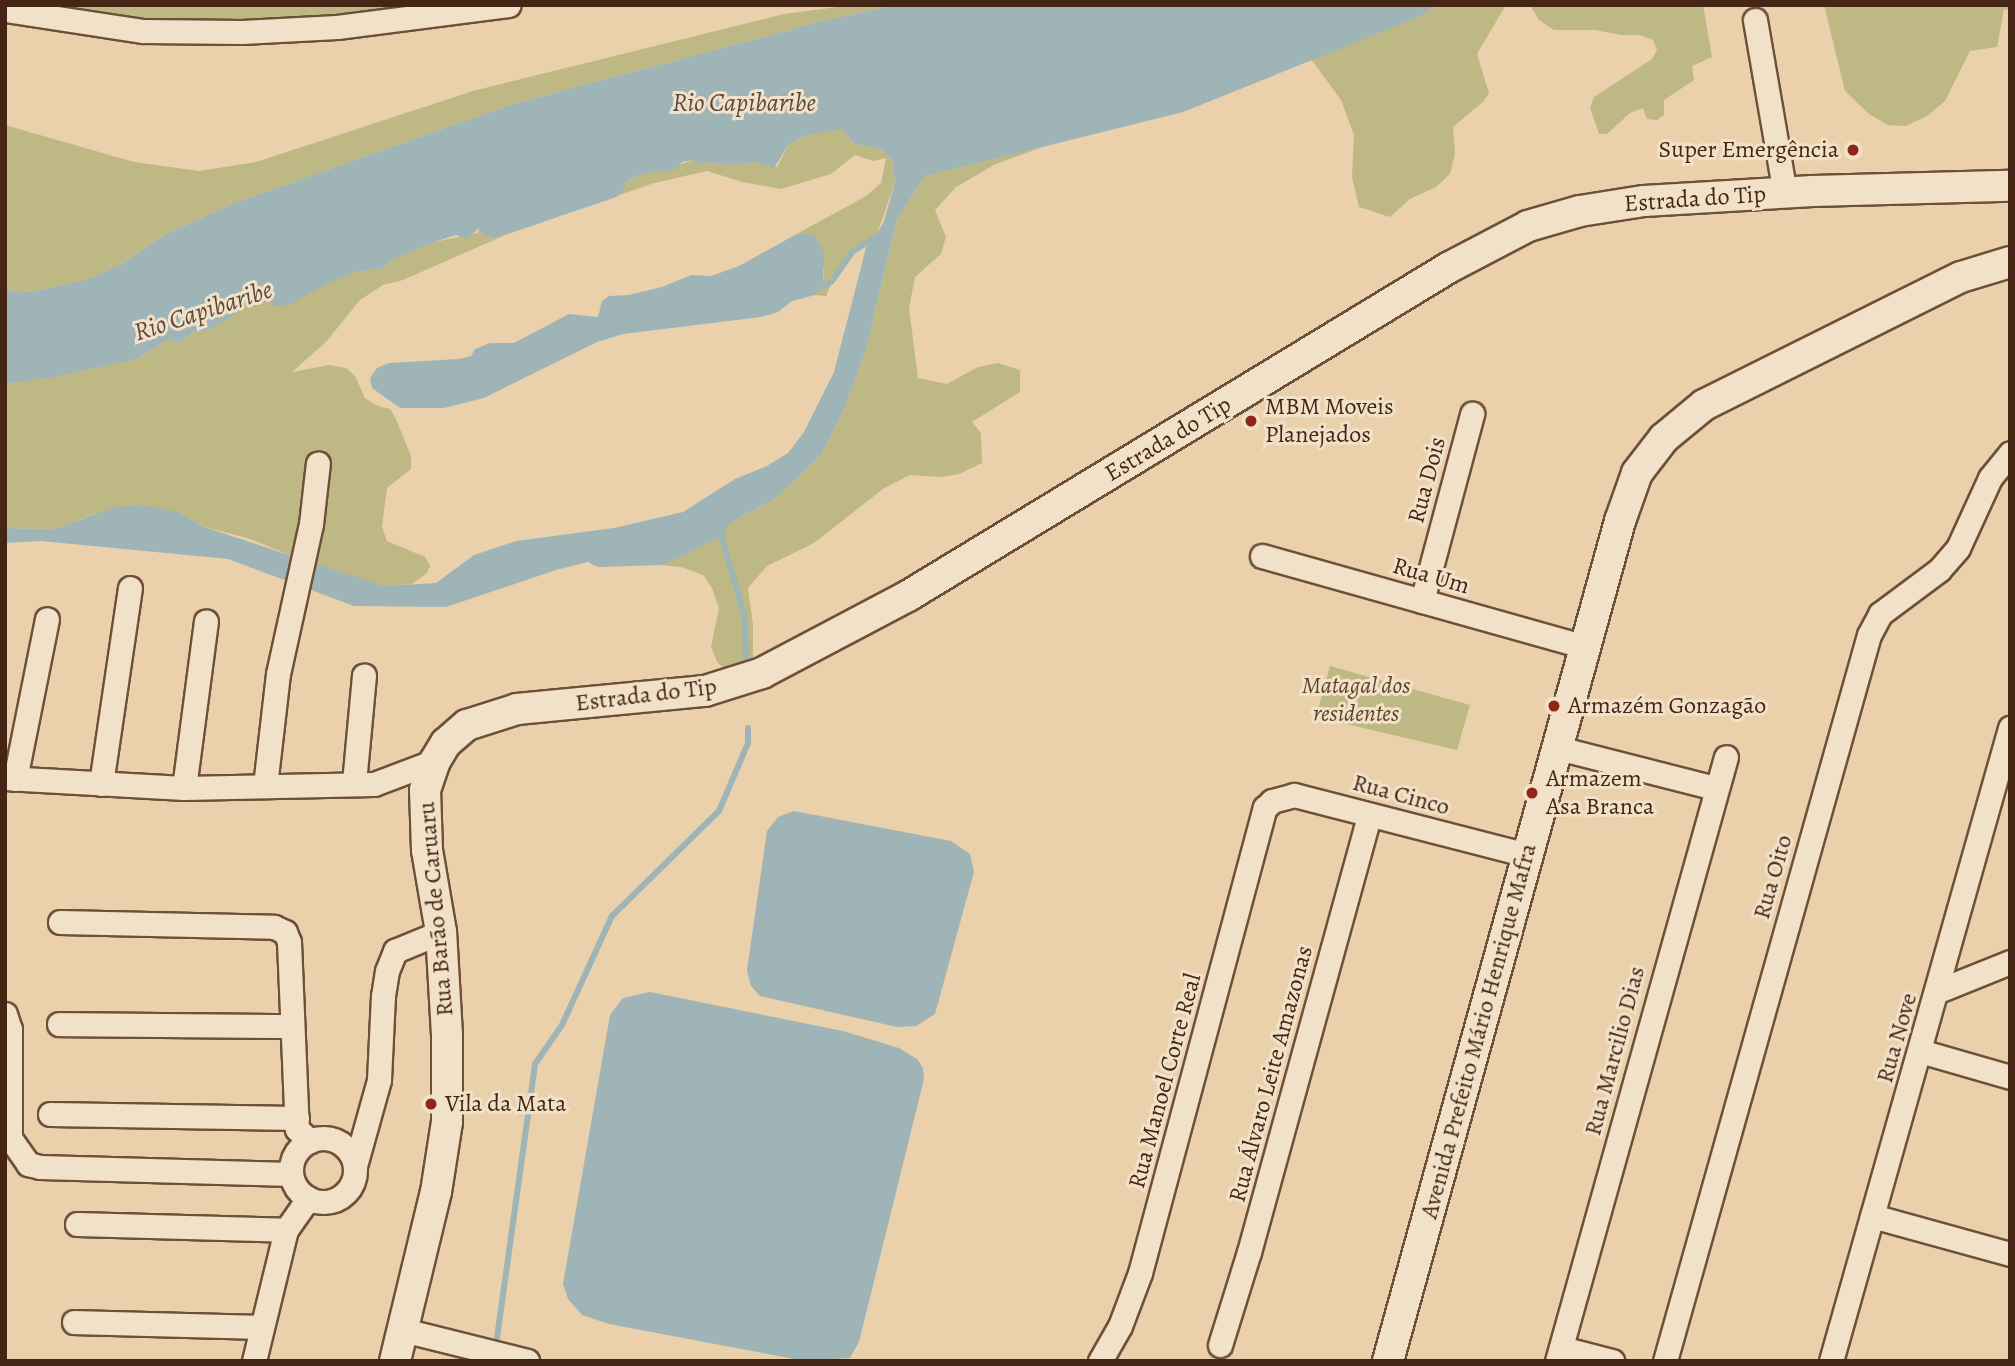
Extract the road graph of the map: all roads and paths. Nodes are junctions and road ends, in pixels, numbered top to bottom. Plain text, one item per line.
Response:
1 (509, 5) edge
2 (5, 10) edge
3 (1755, 20) dead end
4 (2010, 186) edge
5 (1785, 193) junction
6 (2010, 262) edge
7 (1472, 414) dead end
8 (2010, 453) edge
9 (318, 463) dead end
10 (1262, 556) dead end
11 (130, 588) dead end
12 (1422, 601) junction
13 (47, 619) dead end
14 (206, 621) dead end
15 (1585, 647) junction
16 (363, 675) dead end
17 (2010, 728) edge
18 (1558, 748) junction
19 (1726, 757) dead end
20 (435, 761) junction
21 (10, 778) edge
22 (100, 784) junction
23 (364, 784) junction
24 (265, 786) junction
25 (184, 788) junction
26 (1715, 788) junction
27 (425, 790) junction
28 (2010, 800) edge
29 (1265, 808) joint
30 (1987, 809) junction
31 (1369, 815) junction
32 (1527, 855) junction
33 (60, 922) dead end
34 (441, 932) junction
35 (2010, 961) edge
36 (1938, 991) junction
37 (5, 1014) edge
38 (59, 1024) dead end
39 (292, 1026) junction
40 (1920, 1051) junction
41 (2010, 1077) edge
42 (50, 1114) dead end
43 (369, 1114) junction
44 (297, 1118) junction
45 (310, 1142) junction
46 (339, 1142) junction
47 (355, 1166) junction
48 (291, 1174) junction
49 (308, 1198) junction
50 (1872, 1216) junction
51 (77, 1224) dead end
52 (286, 1230) junction
53 (2010, 1254) edge
54 (74, 1322) dead end
55 (261, 1328) junction
56 (403, 1330) junction
57 (1220, 1345) dead end
58 (1559, 1354) edge
59 (254, 1361) edge
60 (395, 1361) edge
61 (527, 1361) edge
62 (1100, 1361) edge
63 (1388, 1361) edge
64 (1612, 1361) edge
65 (1665, 1361) edge
66 (1831, 1361) edge

1 - 2 street
3 - 5 street
4 - 5 street, Estrada do Tip
5 - 20 street, Estrada do Tip
6 - 15 street, Avenida Prefeito Mário Henrique Mafra
7 - 12 street, Rua Dois
8 - 65 street, Rua Oito
9 - 24 street
10 - 12 street, Rua Um
11 - 22 street
12 - 15 street, Rua Um
13 - 21 street
14 - 25 street
15 - 18 street, Avenida Prefeito Mário Henrique Mafra
16 - 23 street
17 - 30 street, Rua Nove
18 - 26 street
18 - 32 street, Avenida Prefeito Mário Henrique Mafra
19 - 26 street, Rua Marcilio Dias
20 - 23 street, Rua Barão de Caruaru
20 - 27 street, Rua Barão de Caruaru
21 - 22 street, Rua Barão de Caruaru
22 - 25 street, Rua Barão de Caruaru
23 - 24 street, Rua Barão de Caruaru
23 - 27 street
24 - 25 street, Rua Barão de Caruaru
26 - 58 street, Rua Marcilio Dias
27 - 34 street, Rua Barão de Caruaru
28 - 30 street
29 - 31 street, Rua Cinco
29 - 62 street, Rua Manoel Corte Real
30 - 36 street, Rua Nove
31 - 32 street, Rua Cinco
31 - 57 street, Rua Álvaro Leite Amazonas
32 - 63 street, Avenida Prefeito Mário Henrique Mafra
33 - 39 street
34 - 43 street
34 - 56 street, Rua Barão de Caruaru
35 - 36 street
36 - 40 street, Rua Nove
37 - 48 street
38 - 39 street
39 - 44 street
40 - 41 street
40 - 50 street, Rua Nove
42 - 44 street
43 - 46 street
43 - 47 street
44 - 45 street
45 - 46 street
45 - 48 street
46 - 47 street
47 - 49 street
48 - 49 street
49 - 52 street
50 - 53 street
50 - 66 street, Rua Nove
51 - 52 street
52 - 55 street
54 - 55 street
55 - 59 street
56 - 60 street, Rua Barão de Caruaru
56 - 61 street
58 - 64 street

